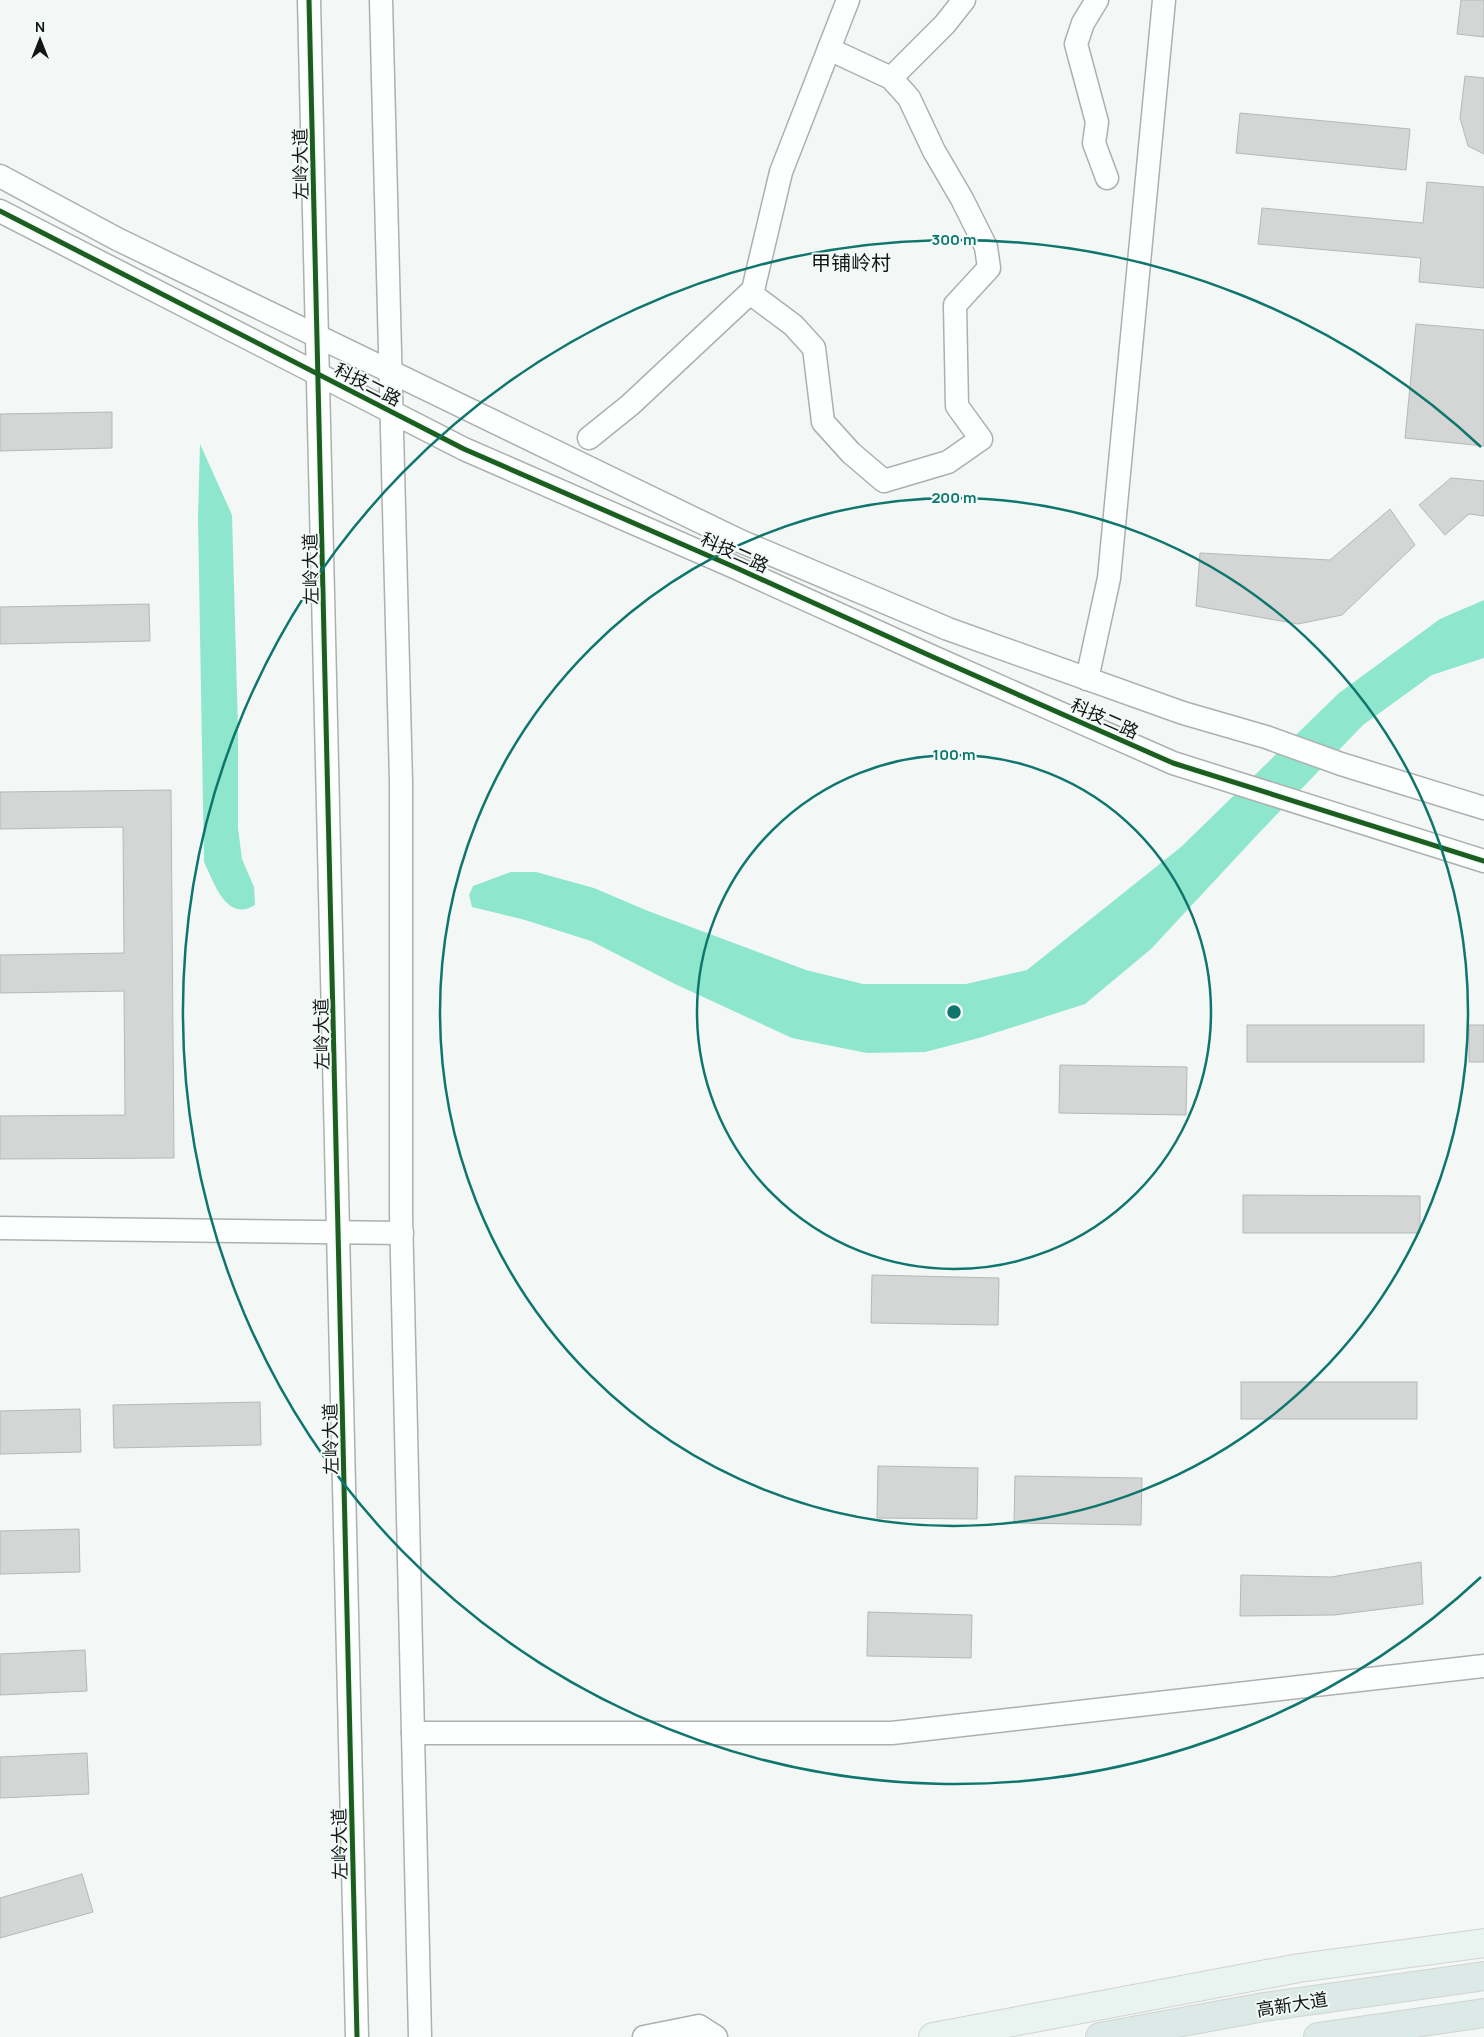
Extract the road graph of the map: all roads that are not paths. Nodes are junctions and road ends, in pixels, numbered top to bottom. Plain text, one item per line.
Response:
1 (310, 0) edge
2 (381, 0) edge
3 (848, 0) edge
4 (964, 0) edge
5 (1098, 0) edge
6 (1164, 0) edge
7 (829, 49) junction
8 (890, 78) junction
9 (0, 176) edge
10 (1107, 178) dead end
11 (0, 211) edge
12 (750, 294) junction
13 (318, 336) junction
14 (390, 372) junction
15 (319, 375) junction
16 (391, 412) junction
17 (589, 438) dead end
18 (1087, 679) junction
19 (1484, 808) edge
20 (1484, 861) edge
21 (0, 1228) edge
22 (339, 1231) junction
23 (402, 1233) junction
24 (1484, 1666) edge
25 (413, 1733) junction
26 (1484, 1943) edge
27 (1484, 1976) edge
28 (1484, 2013) edge
29 (357, 2037) edge
30 (420, 2037) edge
31 (644, 2037) edge
32 (716, 2037) edge
33 (933, 2037) edge
34 (1100, 2037) edge
35 (1318, 2037) edge

1 - 13 street, 左岭大道
2 - 14 street
3 - 7 street
4 - 8 street
5 - 10 street
6 - 18 street
7 - 8 street
7 - 12 street
8 - 12 street
9 - 13 street, 科技二路
11 - 15 street, 科技二路
12 - 17 street
13 - 14 street, 科技二路
13 - 15 street, 左岭大道
14 - 16 street
14 - 18 street, 科技二路
15 - 16 street, 科技二路
15 - 22 street, 左岭大道
16 - 20 street, 科技二路
16 - 23 street
18 - 19 street, 科技二路
21 - 22 street
22 - 23 street
22 - 29 street, 左岭大道
23 - 25 street
24 - 25 street
25 - 30 street
26 - 33 main road
27 - 34 highway, 高新大道
28 - 35 highway, 高新大道
31 - 32 street

